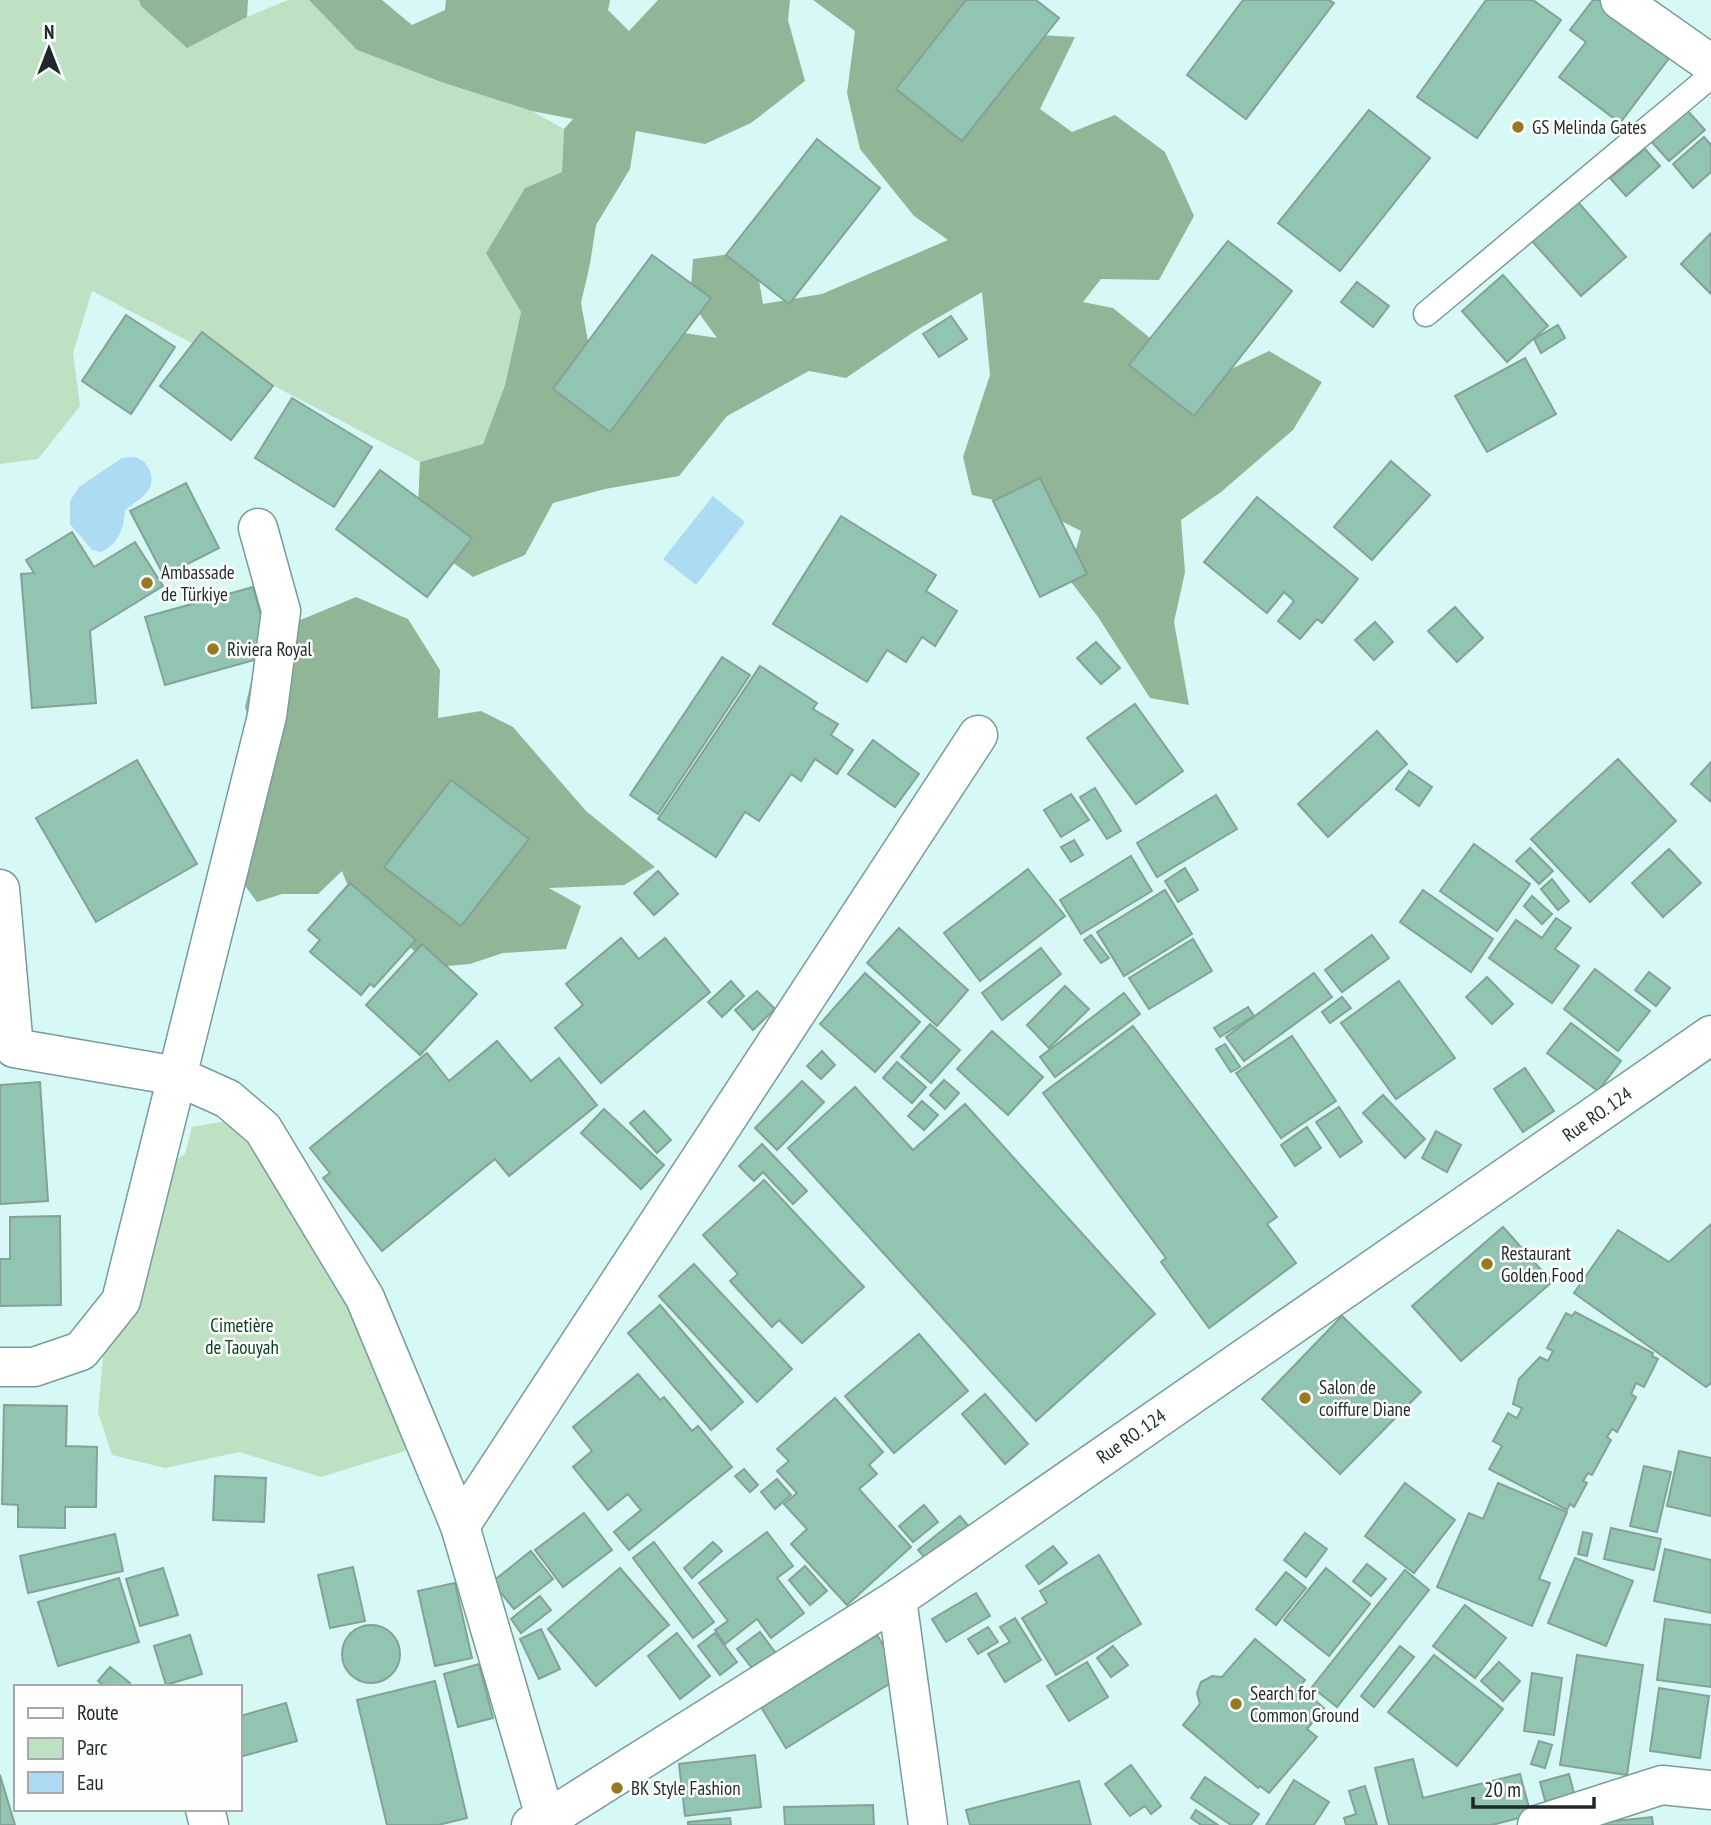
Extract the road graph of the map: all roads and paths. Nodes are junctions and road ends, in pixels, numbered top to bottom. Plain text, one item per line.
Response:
1 (1620, 0) edge
2 (1711, 64) edge
3 (1711, 76) edge
4 (1426, 314) dead end
5 (258, 528) dead end
6 (978, 735) dead end
7 (0, 889) edge
8 (1711, 1035) edge
9 (7, 1047) edge
10 (177, 1076) junction
11 (0, 1367) edge
12 (460, 1526) junction
13 (897, 1599) junction
14 (1711, 1790) edge
15 (540, 1824) edge
16 (928, 1825) edge
17 (1537, 1825) edge

1 - 2 street
3 - 4 lane
5 - 10 street
6 - 12 street
7 - 9 street
8 - 13 street, Rue RO. 124
9 - 10 street
10 - 11 street
10 - 12 street
12 - 15 street
13 - 15 street, Rue RO. 124
13 - 16 street
14 - 17 street

